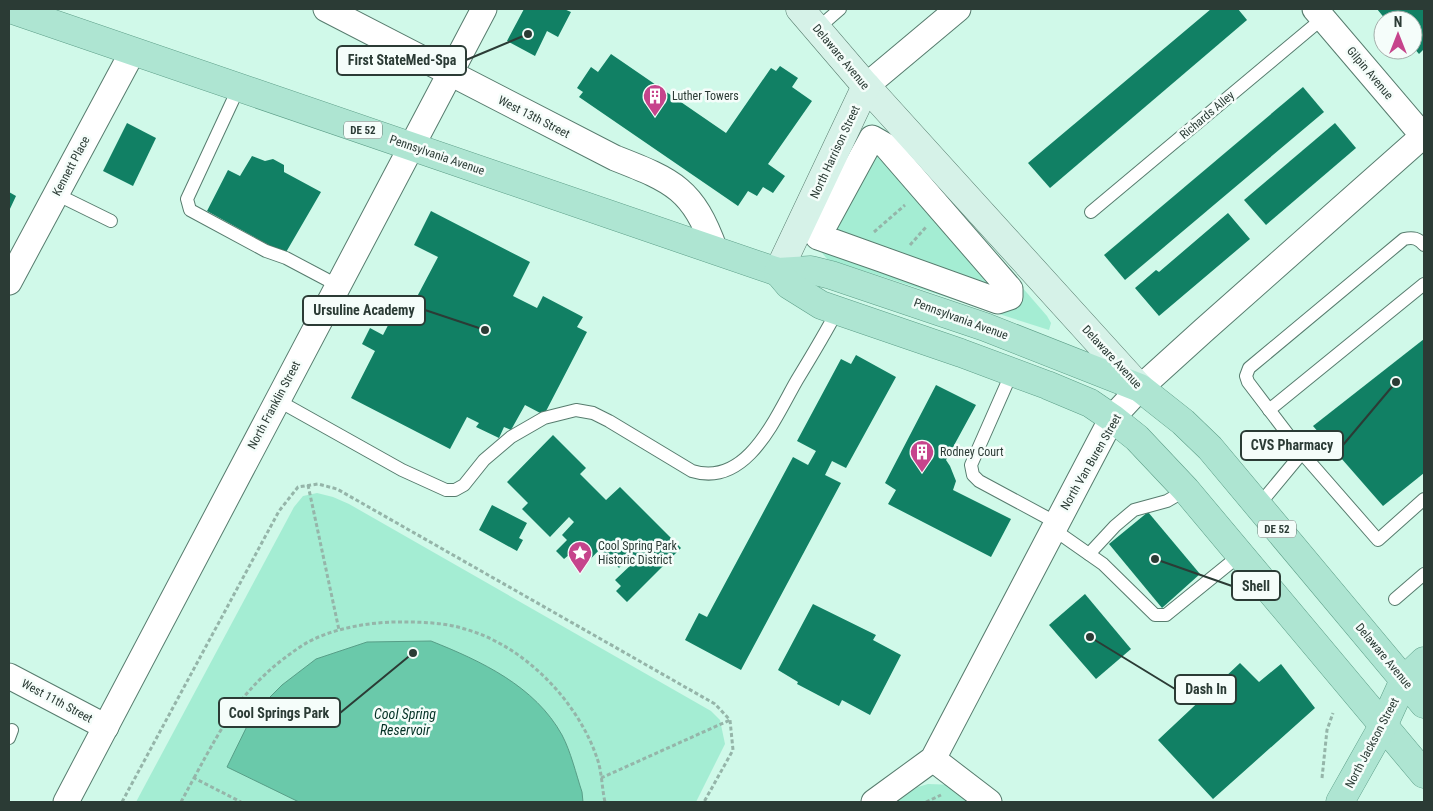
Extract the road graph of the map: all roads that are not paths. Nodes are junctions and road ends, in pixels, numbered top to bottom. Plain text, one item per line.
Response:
1 (10, 9) edge
2 (326, 9) edge
3 (484, 9) edge
4 (800, 9) edge
5 (840, 9) edge
6 (958, 9) edge
7 (1319, 13) edge
8 (817, 29) junction
9 (133, 51) junction
10 (449, 74) junction
11 (866, 86) junction
12 (239, 87) junction
13 (1424, 136) edge
14 (410, 146) junction
15 (56, 194) junction
16 (1091, 212) dead end
17 (111, 221) dead end
18 (1424, 245) edge
19 (845, 246) joint
20 (716, 250) junction
21 (778, 272) junction
22 (9, 282) edge
23 (1424, 284) edge
24 (338, 285) junction
25 (837, 311) junction
26 (1012, 372) junction
27 (1140, 388) junction
28 (277, 400) junction
29 (1269, 410) junction
30 (1112, 418) junction
31 (1302, 453) junction
32 (1186, 490) junction
33 (1424, 499) edge
34 (1258, 506) junction
35 (1055, 526) junction
36 (1089, 554) junction
37 (1240, 555) junction
38 (1424, 574) edge
39 (1396, 599) dead end
40 (1424, 661) edge
41 (9, 676) edge
42 (1404, 680) junction
43 (1424, 704) edge
44 (1384, 724) junction
45 (106, 727) junction
46 (933, 759) junction
47 (1424, 774) edge
48 (66, 802) edge
49 (874, 802) edge
50 (989, 802) edge
51 (1340, 802) edge

1 - 9 main road, Pennsylvania Avenue / DE 52
2 - 10 street, West 13th Street
3 - 10 street, North Franklin Street
4 - 8 street, Delaware Avenue
5 - 8 lane
6 - 11 street, North Harrison Street
7 - 13 street, Gilpin Avenue
7 - 16 lane, Richards Alley
8 - 11 street, Delaware Avenue
9 - 12 main road, Pennsylvania Avenue / DE 52
9 - 15 street, Kennett Place
10 - 14 street, North Franklin Street
10 - 20 street, West 13th Street
11 - 21 street, North Harrison Street
11 - 27 street, Delaware Avenue
12 - 14 main road, Pennsylvania Avenue / DE 52
12 - 24 lane
13 - 27 street, North Van Buren Street
14 - 20 main road, Pennsylvania Avenue / DE 52
14 - 24 street, North Franklin Street
15 - 17 lane
15 - 22 street, Kennett Place
18 - 29 lane
19 - 19 street
20 - 21 main road, Pennsylvania Avenue / DE 52
21 - 25 main road, Pennsylvania Avenue / DE 52
21 - 27 main road, Pennsylvania Avenue / DE 52
23 - 29 lane
24 - 28 street, North Franklin Street
25 - 26 main road, Pennsylvania Avenue / DE 52
25 - 28 lane
26 - 30 main road, Pennsylvania Avenue / DE 52
26 - 35 lane
27 - 30 street, North Van Buren Street
27 - 34 main road, Delaware Avenue / DE 52
28 - 45 street, North Franklin Street
29 - 31 lane
30 - 32 main road, DE 52
30 - 35 street, North Van Buren Street
31 - 33 lane
31 - 34 lane
32 - 36 lane
32 - 37 main road, DE 52
34 - 42 main road, Delaware Avenue / DE 52
35 - 36 lane
35 - 46 street, North Van Buren Street
36 - 37 lane
37 - 44 main road, DE 52
38 - 39 lane
40 - 42 main road, North Jackson Street
41 - 45 street, West 11th Street
42 - 43 main road, Delaware Avenue / DE 52
42 - 44 main road, North Jackson Street
44 - 47 main road, DE 52
44 - 51 main road, North Jackson Street
45 - 48 street, North Franklin Street
46 - 49 street, North Van Buren Street
46 - 50 street

